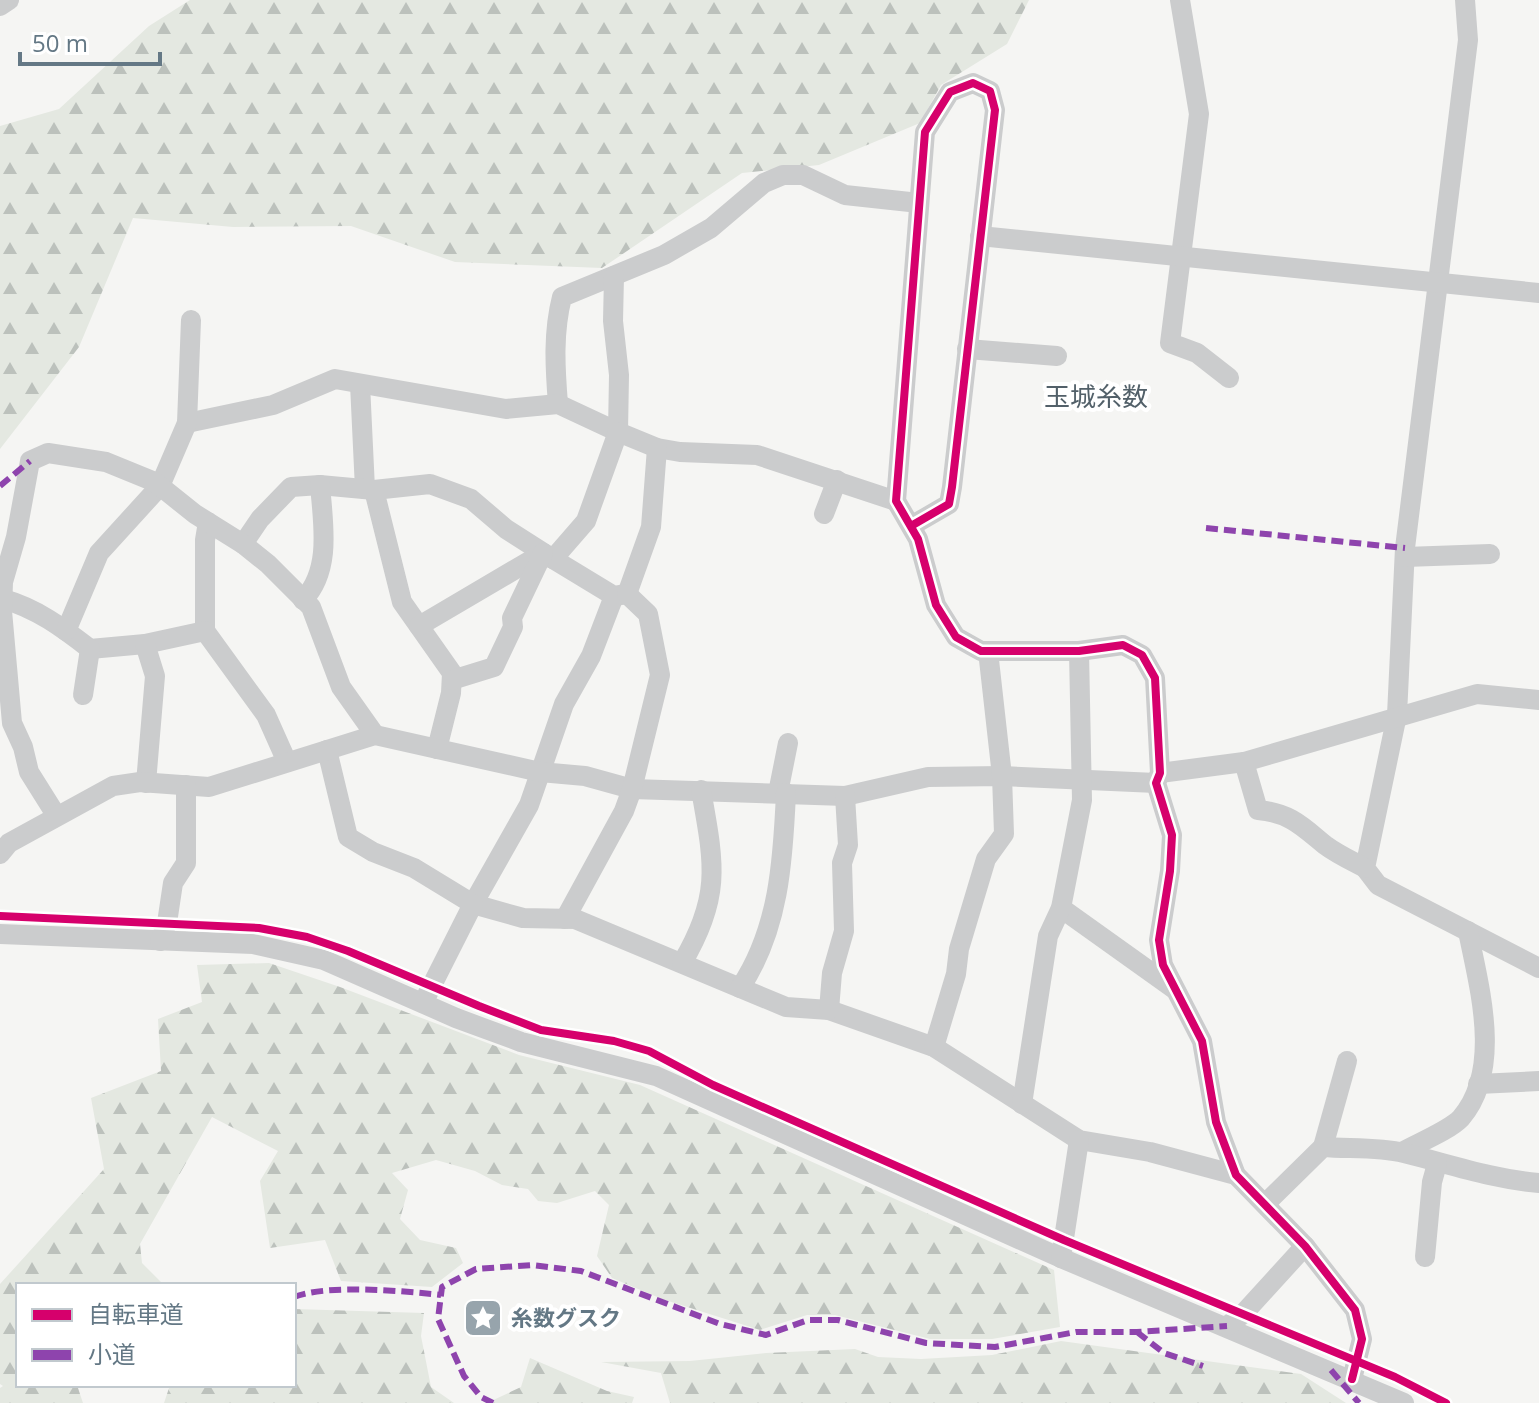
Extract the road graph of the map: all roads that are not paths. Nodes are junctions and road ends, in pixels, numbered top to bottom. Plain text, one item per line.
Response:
1 (9, 0) edge
2 (1180, 0) edge
3 (1465, 0) edge
4 (0, 6) edge
5 (919, 203) junction
6 (980, 236) junction
7 (1182, 256) junction
8 (614, 276) junction
9 (1437, 284) junction
10 (1539, 293) edge
11 (191, 320) dead end
12 (967, 349) junction
13 (1057, 356) dead end
14 (1229, 378) dead end
15 (360, 384) junction
16 (558, 404) junction
17 (187, 423) junction
18 (618, 432) junction
19 (657, 448) junction
20 (837, 480) junction
21 (320, 485) junction
22 (160, 486) junction
23 (370, 489) junction
24 (896, 501) junction
25 (824, 514) dead end
26 (208, 522) junction
27 (911, 526) junction
28 (243, 544) junction
29 (1490, 554) dead end
30 (548, 556) junction
31 (1405, 557) junction
32 (620, 595) junction
33 (3, 599) junction
34 (303, 600) junction
35 (419, 626) junction
36 (66, 631) junction
37 (205, 631) junction
38 (145, 644) junction
39 (90, 649) junction
40 (988, 651) junction
41 (1079, 651) junction
42 (452, 680) junction
43 (83, 695) dead end
44 (1539, 700) edge
45 (1397, 715) junction
46 (375, 735) junction
47 (788, 743) dead end
48 (437, 749) junction
49 (327, 750) junction
50 (287, 762) junction
51 (1244, 762) junction
52 (540, 772) junction
53 (1002, 776) junction
54 (1158, 778) junction
55 (1083, 781) junction
56 (146, 783) junction
57 (186, 785) junction
58 (632, 789) junction
59 (701, 790) junction
60 (782, 793) junction
61 (845, 796) junction
62 (56, 815) junction
63 (0, 854) edge
64 (1365, 868) junction
65 (473, 904) junction
66 (1061, 908) junction
67 (565, 919) junction
68 (1468, 931) junction
69 (0, 934) edge
70 (160, 941) junction
71 (682, 963) junction
72 (1539, 968) edge
73 (740, 988) junction
74 (1173, 988) junction
75 (423, 1003) junction
76 (829, 1010) junction
77 (934, 1047) junction
78 (1347, 1061) dead end
79 (1539, 1081) edge
80 (1478, 1084) junction
81 (1022, 1104) junction
82 (1079, 1140) junction
83 (1323, 1147) junction
84 (1402, 1152) junction
85 (1437, 1164) junction
86 (1236, 1175) junction
87 (1539, 1183) edge
88 (1266, 1203) junction
89 (1305, 1246) junction
90 (1425, 1257) dead end
91 (1061, 1258) junction
92 (1227, 1326) junction
93 (1352, 1379) junction
94 (1404, 1403) edge

1 - 4 street
2 - 7 street
3 - 9 street
5 - 6 street
5 - 8 street
5 - 24 street
6 - 7 street
6 - 12 street
7 - 9 street
7 - 14 street
8 - 16 street
8 - 18 street
9 - 10 street
9 - 31 street
11 - 17 street
12 - 13 street
12 - 27 street
15 - 16 street
15 - 17 street
15 - 23 street
16 - 18 street
17 - 22 street
18 - 19 street
18 - 30 street
19 - 20 street
19 - 32 street
20 - 24 street
20 - 25 street
21 - 23 street
21 - 28 street
21 - 34 street
22 - 26 street
22 - 33 street
22 - 36 street
23 - 30 street
23 - 35 street
24 - 27 street
26 - 28 street
26 - 37 street
27 - 40 street
28 - 34 street
29 - 31 street
30 - 32 street
30 - 35 street
30 - 42 street
31 - 45 street
32 - 52 street
32 - 58 street
33 - 36 street
33 - 62 street
34 - 46 street
35 - 42 street
36 - 39 street
37 - 38 street
37 - 50 street
38 - 39 street
38 - 56 street
39 - 43 street
40 - 41 street
40 - 53 street
41 - 54 street
41 - 55 street
42 - 48 street
44 - 45 street
45 - 51 street
45 - 64 street
46 - 48 street
46 - 49 street
47 - 60 street
48 - 52 street
49 - 50 street
49 - 65 street
50 - 57 street
51 - 54 street
51 - 64 street
52 - 58 street
52 - 65 street
53 - 55 street
53 - 61 street
53 - 77 street
54 - 55 street
54 - 74 street
55 - 66 street
56 - 57 street
56 - 62 street
57 - 70 street
58 - 59 street
58 - 67 street
59 - 60 street
59 - 71 street
60 - 61 street
60 - 73 street
61 - 76 street
62 - 63 street
64 - 68 street
65 - 67 street
65 - 75 street
66 - 74 street
66 - 81 street
67 - 71 street
68 - 72 street
68 - 80 street
69 - 70 street
70 - 75 street
71 - 73 street
73 - 76 street
74 - 86 street
75 - 91 street
76 - 77 street
77 - 81 street
78 - 83 street
79 - 80 street
80 - 84 street
81 - 82 street
82 - 86 street
82 - 91 street
83 - 84 street
83 - 88 street
84 - 85 street
85 - 87 street
85 - 90 street
86 - 88 street
88 - 89 street
89 - 92 street
89 - 93 street
91 - 92 street
92 - 93 street
93 - 94 street

